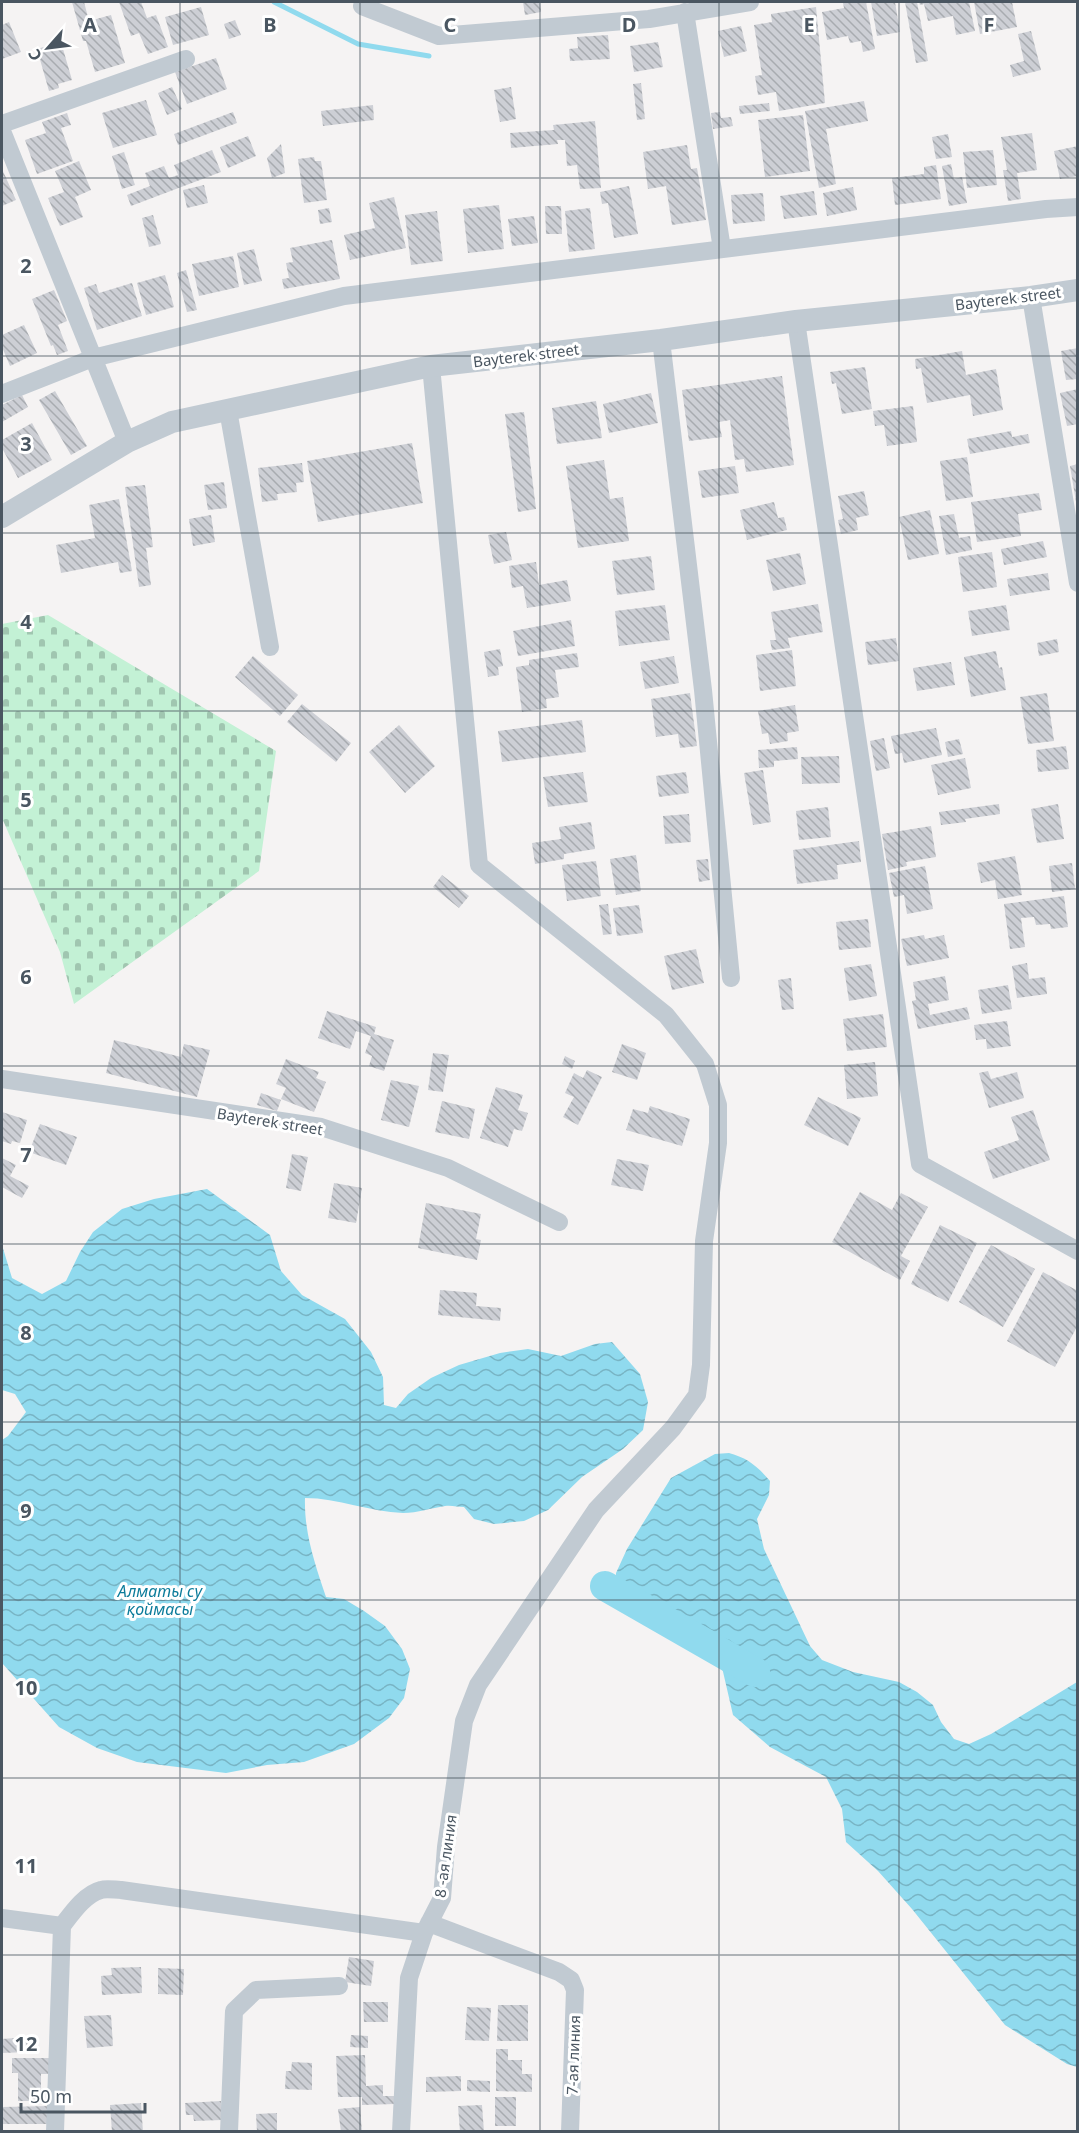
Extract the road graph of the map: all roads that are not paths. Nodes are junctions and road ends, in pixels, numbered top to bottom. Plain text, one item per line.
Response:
1 (750, 2) edge
2 (362, 6) dead end
3 (685, 12) junction
4 (186, 59) dead end
5 (2, 124) edge
6 (2, 131) edge
7 (1077, 207) edge
8 (722, 249) junction
9 (1077, 290) edge
10 (1031, 297) junction
11 (796, 321) junction
12 (661, 340) junction
13 (93, 358) junction
14 (431, 366) junction
15 (2, 394) edge
16 (228, 410) junction
17 (127, 442) junction
18 (2, 517) edge
19 (1077, 583) edge
20 (270, 647) dead end
21 (731, 978) dead end
22 (2, 1079) edge
23 (559, 1222) dead end
24 (1077, 1251) edge
25 (2, 1918) edge
26 (62, 1926) junction
27 (426, 1928) junction
28 (339, 1986) dead end
29 (55, 2132) edge
30 (230, 2132) edge
31 (401, 2132) edge
32 (570, 2132) edge

1 - 3 street
2 - 3 street
3 - 8 street
4 - 5 street
6 - 13 street
7 - 8 street
8 - 13 street
9 - 10 street, Bayterek street
10 - 11 street, Bayterek street
10 - 19 street
11 - 12 street, Bayterek street
11 - 24 street
12 - 14 street, Bayterek street
12 - 21 street
13 - 15 street
13 - 17 street
14 - 16 street, Bayterek street
14 - 27 street, 8 -ая линия
16 - 17 street, Bayterek street
16 - 20 street
17 - 18 street, Bayterek street
22 - 23 street, Bayterek street
25 - 26 street
26 - 27 street
26 - 29 street
27 - 31 street, 8 -ая линия
27 - 32 street, 7-ая линия
28 - 30 street

